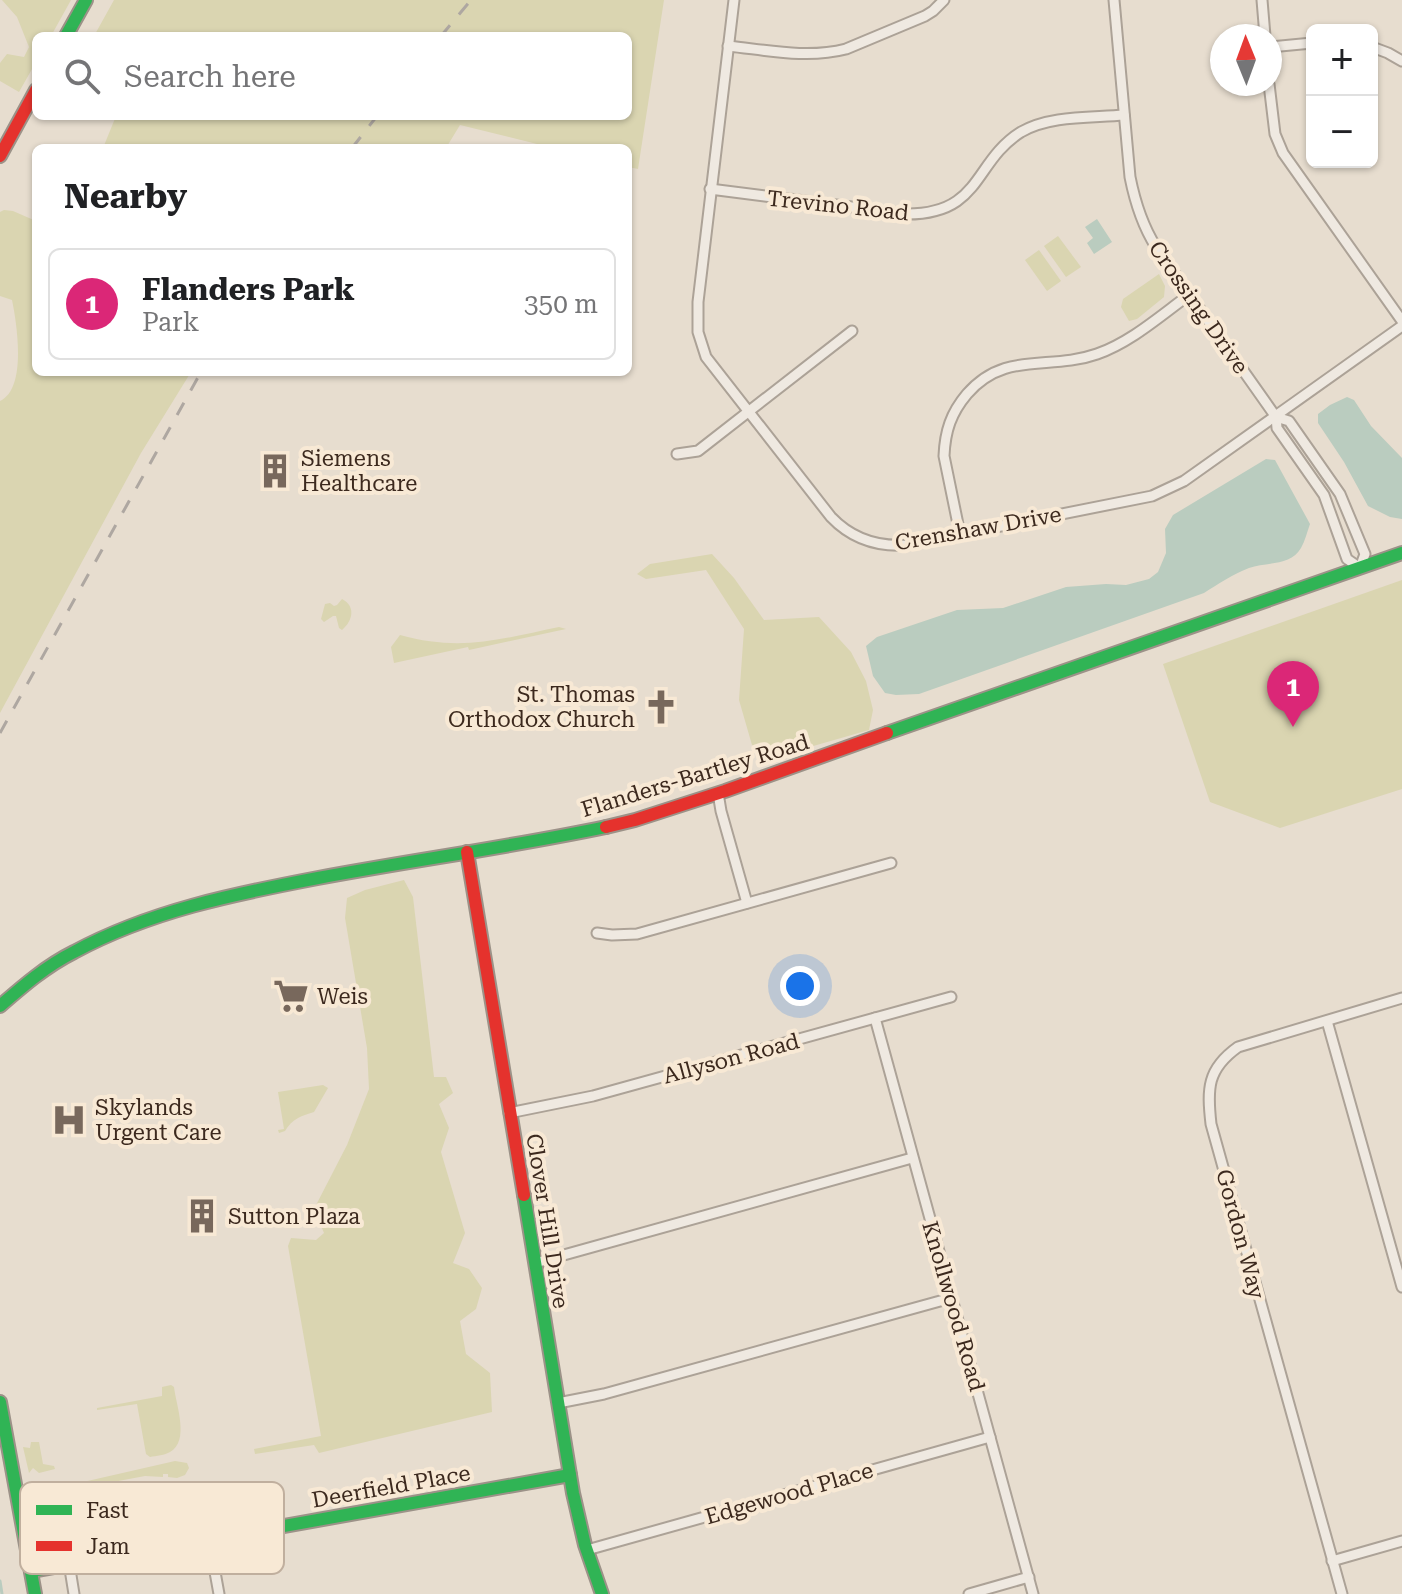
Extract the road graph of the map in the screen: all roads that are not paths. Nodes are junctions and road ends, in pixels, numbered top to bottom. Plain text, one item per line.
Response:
1 (86, 0) edge
2 (734, 0) edge
3 (944, 0) edge
4 (1114, 0) edge
5 (1262, 0) edge
6 (1264, 24) edge
7 (68, 32) edge
8 (1306, 44) edge
9 (728, 46) junction
10 (1282, 46) edge
11 (1378, 49) edge
12 (1402, 61) edge
13 (1270, 96) edge
14 (32, 97) edge
15 (1124, 115) junction
16 (0, 156) edge
17 (710, 189) junction
18 (1189, 295) junction
19 (1402, 324) edge
20 (852, 331) dead end
21 (748, 413) junction
22 (1276, 417) junction
23 (677, 454) dead end
24 (960, 534) junction
25 (1402, 553) edge
26 (1360, 568) junction
27 (718, 793) junction
28 (467, 852) junction
29 (891, 863) dead end
30 (747, 903) junction
31 (597, 933) dead end
32 (951, 997) dead end
33 (1402, 998) edge
34 (0, 1006) edge
35 (875, 1018) junction
36 (1327, 1021) junction
37 (509, 1113) junction
38 (912, 1158) junction
39 (535, 1263) junction
40 (1402, 1287) edge
41 (951, 1298) junction
42 (0, 1402) edge
43 (558, 1403) junction
44 (990, 1437) junction
45 (570, 1475) junction
46 (20, 1511) edge
47 (284, 1526) edge
48 (1402, 1541) edge
49 (587, 1550) junction
50 (1332, 1561) junction
51 (32, 1574) edge
52 (71, 1574) edge
53 (215, 1574) edge
54 (1029, 1577) junction
55 (35, 1594) edge
56 (74, 1594) edge
57 (219, 1594) edge
58 (602, 1594) edge
59 (969, 1594) edge
60 (1033, 1594) edge
61 (1342, 1594) edge

1 - 7 main road
2 - 9 street, Crenshaw Drive
3 - 9 street
4 - 15 street, Crossing Drive
5 - 6 street
8 - 10 street
9 - 17 street, Crenshaw Drive
11 - 12 street
13 - 19 street
14 - 16 main road
15 - 17 street, Trevino Road
15 - 18 street, Crossing Drive
17 - 21 street, Crenshaw Drive
18 - 22 street, Crossing Drive
18 - 24 street
19 - 22 street, Crenshaw Drive
20 - 21 street
21 - 23 street
21 - 24 street, Crenshaw Drive
22 - 24 street, Crenshaw Drive
22 - 26 street, Crossing Drive
22 - 26 street, Crossing Drive
25 - 26 main road, Flanders-Bartley Road
26 - 27 main road, Flanders-Bartley Road
27 - 28 main road, Flanders-Bartley Road
27 - 30 street
28 - 34 main road, Flanders-Bartley Road
28 - 37 main road, Clover Hill Drive
29 - 30 street
30 - 31 street
32 - 35 street, Allyson Road
33 - 36 street, Gordon Way
35 - 37 street, Allyson Road
35 - 38 street, Knollwood Road
36 - 40 street
36 - 50 street, Gordon Way
37 - 39 main road, Clover Hill Drive
38 - 39 street
38 - 41 street, Knollwood Road
39 - 43 main road, Clover Hill Drive
41 - 43 street
41 - 44 street, Knollwood Road
42 - 46 main road
43 - 45 main road, Clover Hill Drive
44 - 49 street, Edgewood Place
44 - 54 street, Knollwood Road
45 - 47 main road, Deerfield Place
45 - 49 main road, Clover Hill Drive
48 - 50 street
49 - 58 main road, Clover Hill Drive
50 - 61 street, Gordon Way
51 - 55 main road
52 - 56 street
53 - 57 street
54 - 59 street
54 - 60 street, Knollwood Road

